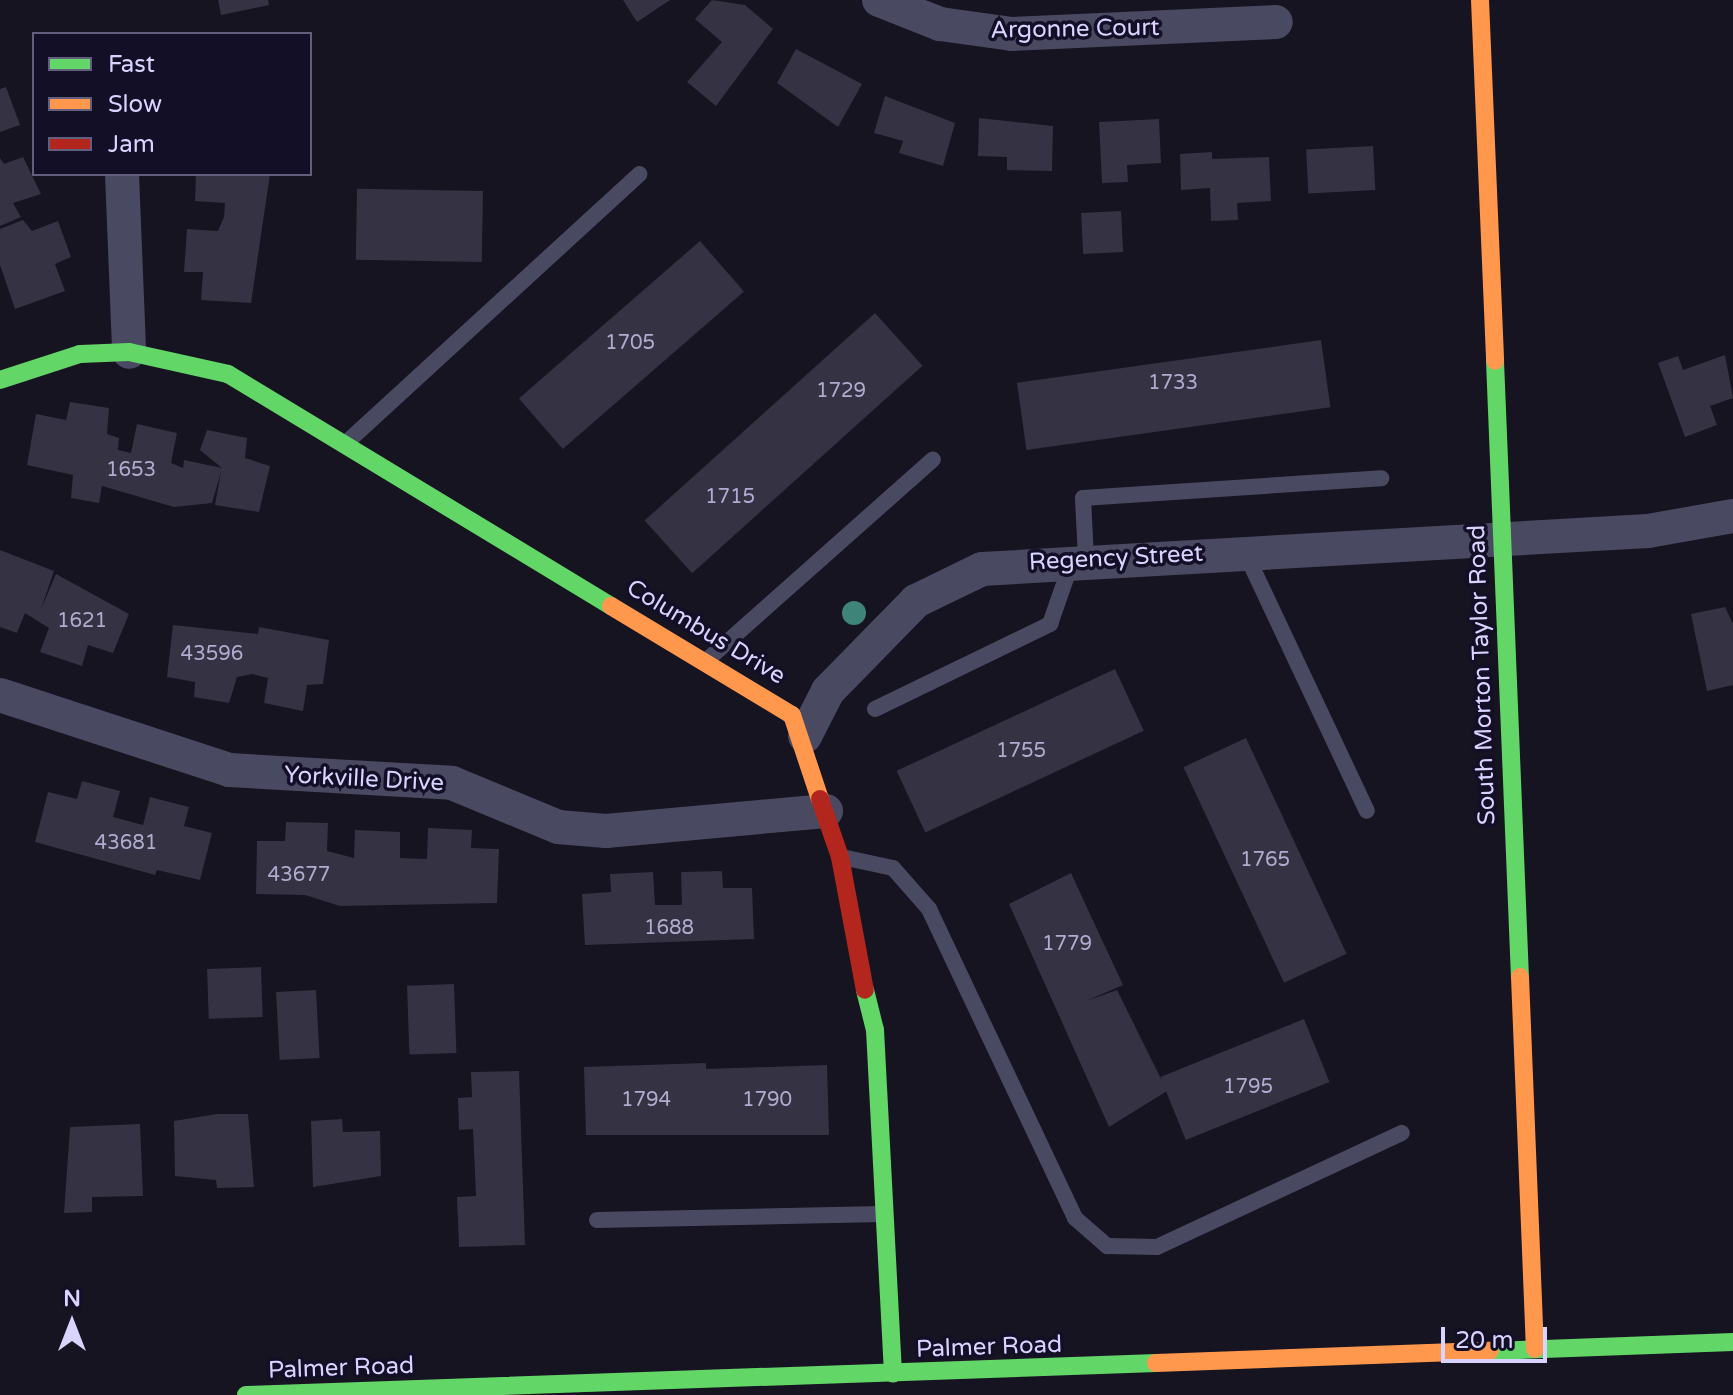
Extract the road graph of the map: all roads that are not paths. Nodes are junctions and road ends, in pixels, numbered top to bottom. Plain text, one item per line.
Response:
1 (879, 0) edge
2 (1480, 0) edge
3 (1276, 22) dead end
4 (640, 174) dead end
5 (122, 176) edge
6 (129, 352) junction
7 (0, 380) edge
8 (345, 444) junction
9 (933, 459) dead end
10 (1381, 478) dead end
11 (1733, 516) edge
12 (1500, 539) junction
13 (1245, 551) junction
14 (1079, 558) junction
15 (707, 660) junction
16 (0, 695) edge
17 (875, 709) dead end
18 (805, 736) junction
19 (826, 811) junction
20 (1367, 811) dead end
21 (840, 857) junction
22 (1402, 1133) dead end
23 (887, 1214) junction
24 (597, 1220) dead end
25 (1733, 1342) edge
26 (1535, 1349) junction
27 (893, 1374) junction
28 (531, 1390) edge
29 (246, 1395) edge

1 - 3 street, Argonne Court
2 - 12 street, South Morton Taylor Road
4 - 8 lane
5 - 6 street
6 - 7 street, Columbus Drive
6 - 8 street, Columbus Drive
8 - 15 street, Columbus Drive
9 - 15 lane
10 - 14 lane
11 - 12 street, Regency Street
12 - 13 street, Regency Street
12 - 26 street, South Morton Taylor Road
13 - 14 street, Regency Street
13 - 20 lane
14 - 17 lane
14 - 18 street, Regency Street
15 - 18 street, Columbus Drive
16 - 19 street, Yorkville Drive
18 - 19 street, Columbus Drive
19 - 21 street, Columbus Drive
21 - 22 lane
21 - 23 street, Columbus Drive
23 - 24 lane
23 - 27 street, Columbus Drive
25 - 26 street, Palmer Road
26 - 27 street, Palmer Road
27 - 28 street, Palmer Road
28 - 29 street, Palmer Road

